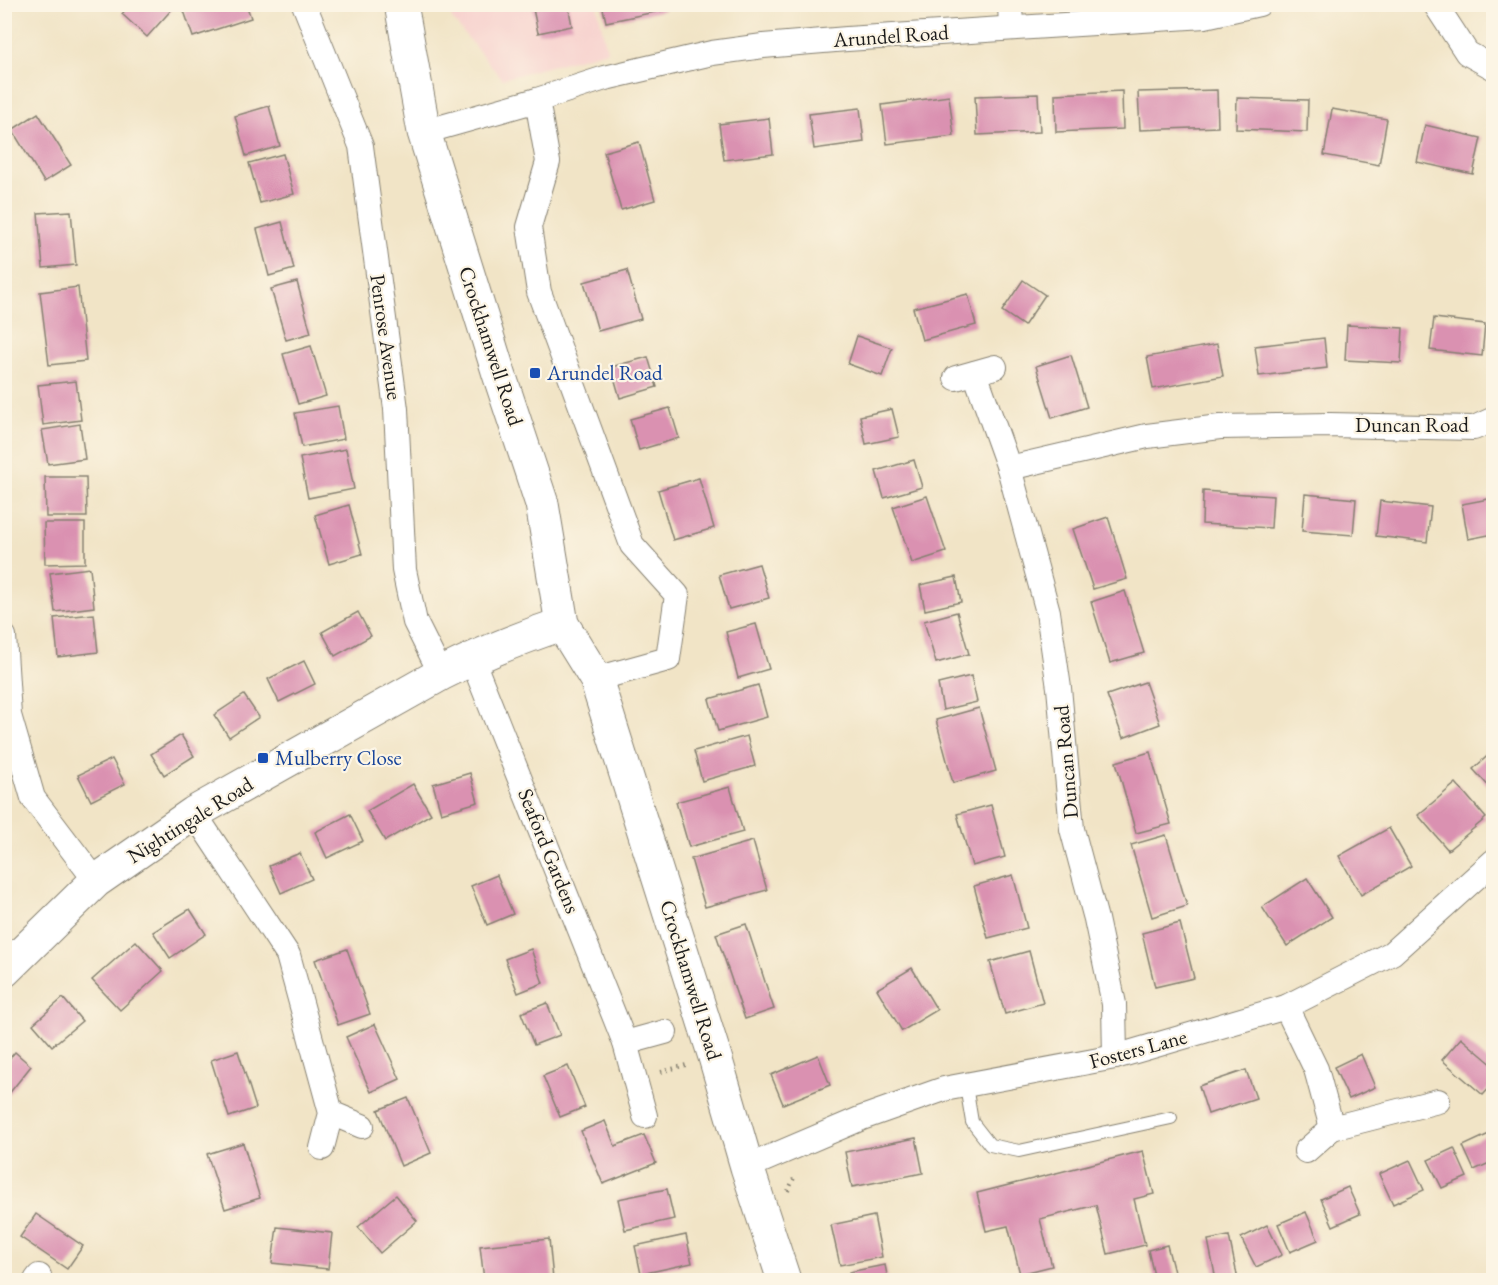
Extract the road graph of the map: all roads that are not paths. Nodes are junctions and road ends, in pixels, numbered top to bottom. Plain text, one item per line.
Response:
1 (304, 4) edge
2 (401, 4) edge
3 (1259, 4) edge
4 (1435, 4) edge
5 (1010, 16) edge
6 (1494, 68) edge
7 (537, 100) junction
8 (424, 132) junction
9 (976, 373) dead end
10 (1494, 419) edge
11 (1009, 468) junction
12 (562, 624) junction
13 (4, 636) edge
14 (472, 659) junction
15 (441, 674) junction
16 (596, 679) junction
17 (194, 813) junction
18 (1494, 861) edge
19 (96, 881) junction
20 (4, 971) edge
21 (1286, 1007) junction
22 (665, 1032) dead end
23 (626, 1043) junction
24 (1115, 1057) junction
25 (966, 1086) junction
26 (1438, 1101) dead end
27 (331, 1113) junction
28 (645, 1116) dead end
29 (1171, 1118) dead end
30 (362, 1126) dead end
31 (1332, 1128) junction
32 (322, 1148) dead end
33 (1306, 1151) dead end
34 (747, 1167) junction
35 (778, 1279) edge

1 - 15 street, Penrose Avenue
2 - 8 street, Crockhamwell Road
3 - 5 street, Arundel Road
4 - 6 street
5 - 7 street, Arundel Road
7 - 8 street, Arundel Road
7 - 16 street
8 - 12 street, Crockhamwell Road
9 - 11 street, Duncan Road
10 - 11 street, Duncan Road
11 - 24 street, Duncan Road
12 - 14 street, Nightingale Road
12 - 16 street, Crockhamwell Road
13 - 19 street
14 - 15 street, Nightingale Road
14 - 23 street, Seaford Gardens
15 - 17 street, Nightingale Road
16 - 34 street, Crockhamwell Road
17 - 19 street, Nightingale Road
17 - 27 street
18 - 21 street, Fosters Lane
19 - 20 street, Nightingale Road
21 - 24 street, Fosters Lane
21 - 31 street
22 - 23 street
23 - 28 street, Seaford Gardens
24 - 25 street, Fosters Lane
25 - 29 lane
25 - 34 street, Fosters Lane
26 - 31 street
27 - 30 street
27 - 32 street
31 - 33 street
34 - 35 street, Crockhamwell Road

